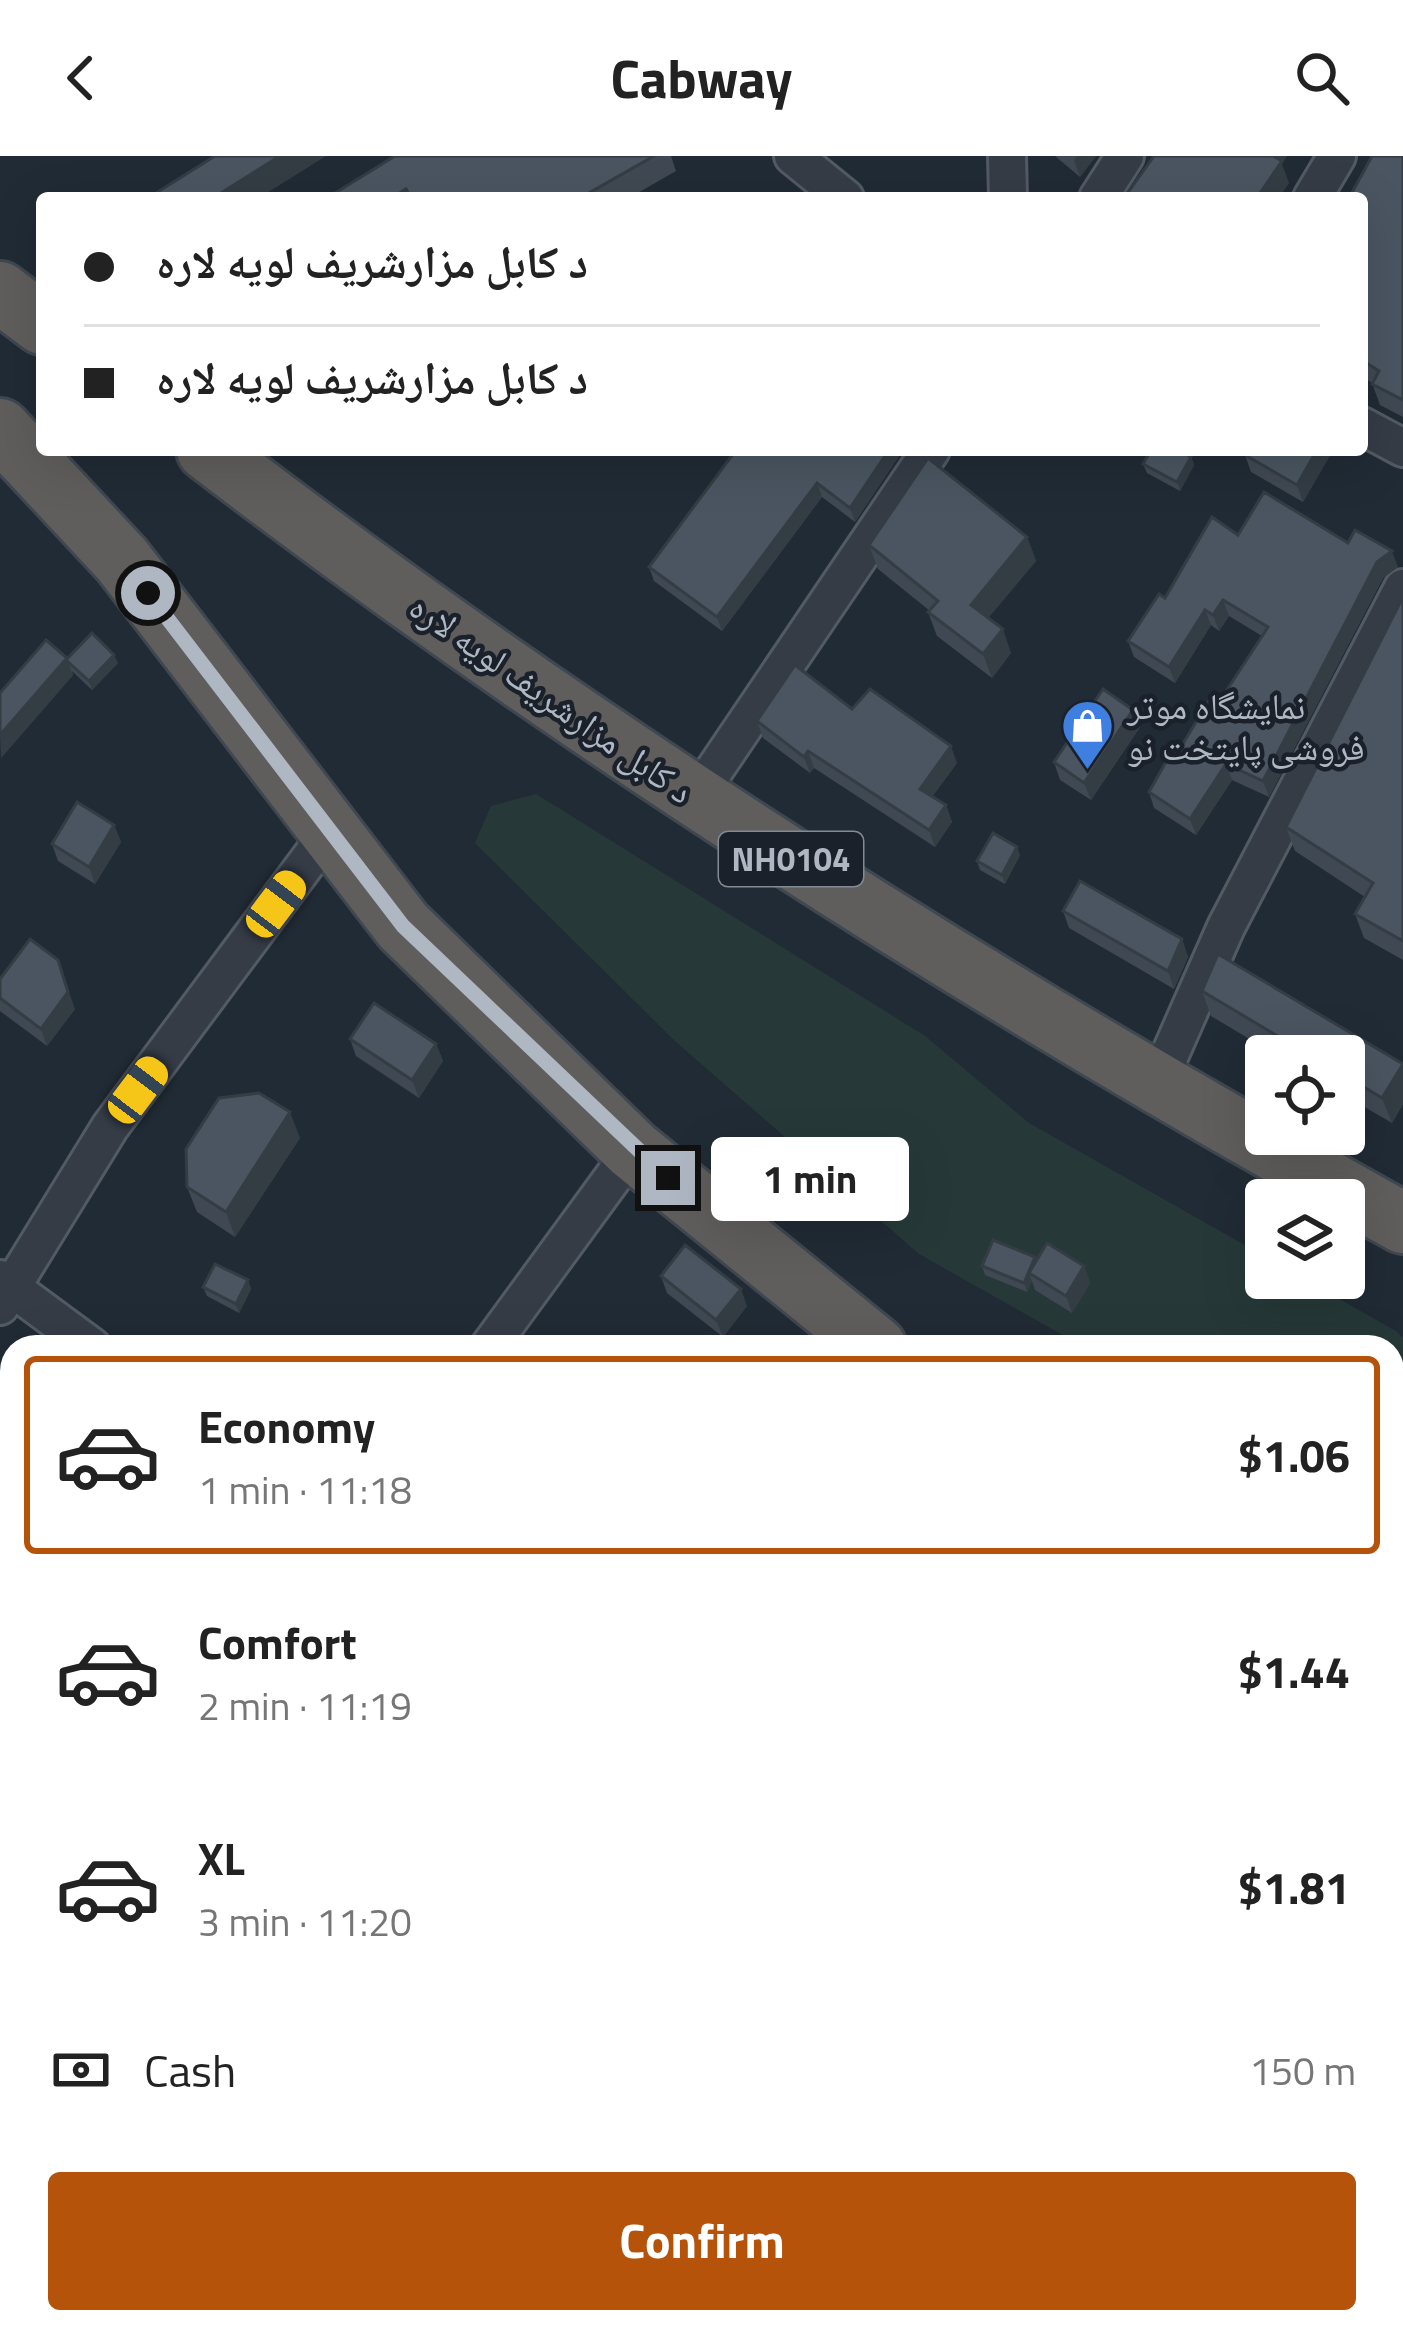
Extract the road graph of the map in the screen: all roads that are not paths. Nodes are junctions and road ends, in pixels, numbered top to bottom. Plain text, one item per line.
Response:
1 (793, 156) edge
2 (1007, 156) edge
3 (1125, 156) edge
4 (1337, 156) edge
5 (838, 192) edge
6 (1008, 192) edge
7 (1102, 192) edge
8 (1316, 192) edge
9 (0, 292) edge
10 (36, 319) edge
11 (1368, 428) edge
12 (0, 429) edge
13 (1403, 448) edge
14 (215, 456) edge
15 (927, 456) edge
16 (1403, 588) edge
17 (694, 800) junction
18 (331, 830) junction
19 (1157, 1084) junction
20 (633, 1150) junction
21 (1401, 1215) edge
22 (4, 1291) edge
23 (73, 1335) edge
24 (498, 1335) edge
25 (861, 1335) edge

1 - 5 street
2 - 6 street
3 - 7 street
4 - 8 street
9 - 10 highway
11 - 13 street
12 - 18 highway
14 - 17 highway, د کابل مزارشریف لویه لاره / NH0104
15 - 17 street
16 - 19 street
17 - 19 highway, د کابل مزارشریف لویه لاره / NH0104
18 - 20 highway
18 - 22 street
19 - 21 highway, د کابل مزارشریف لویه لاره / NH0104
20 - 24 street
20 - 25 highway
22 - 23 street

